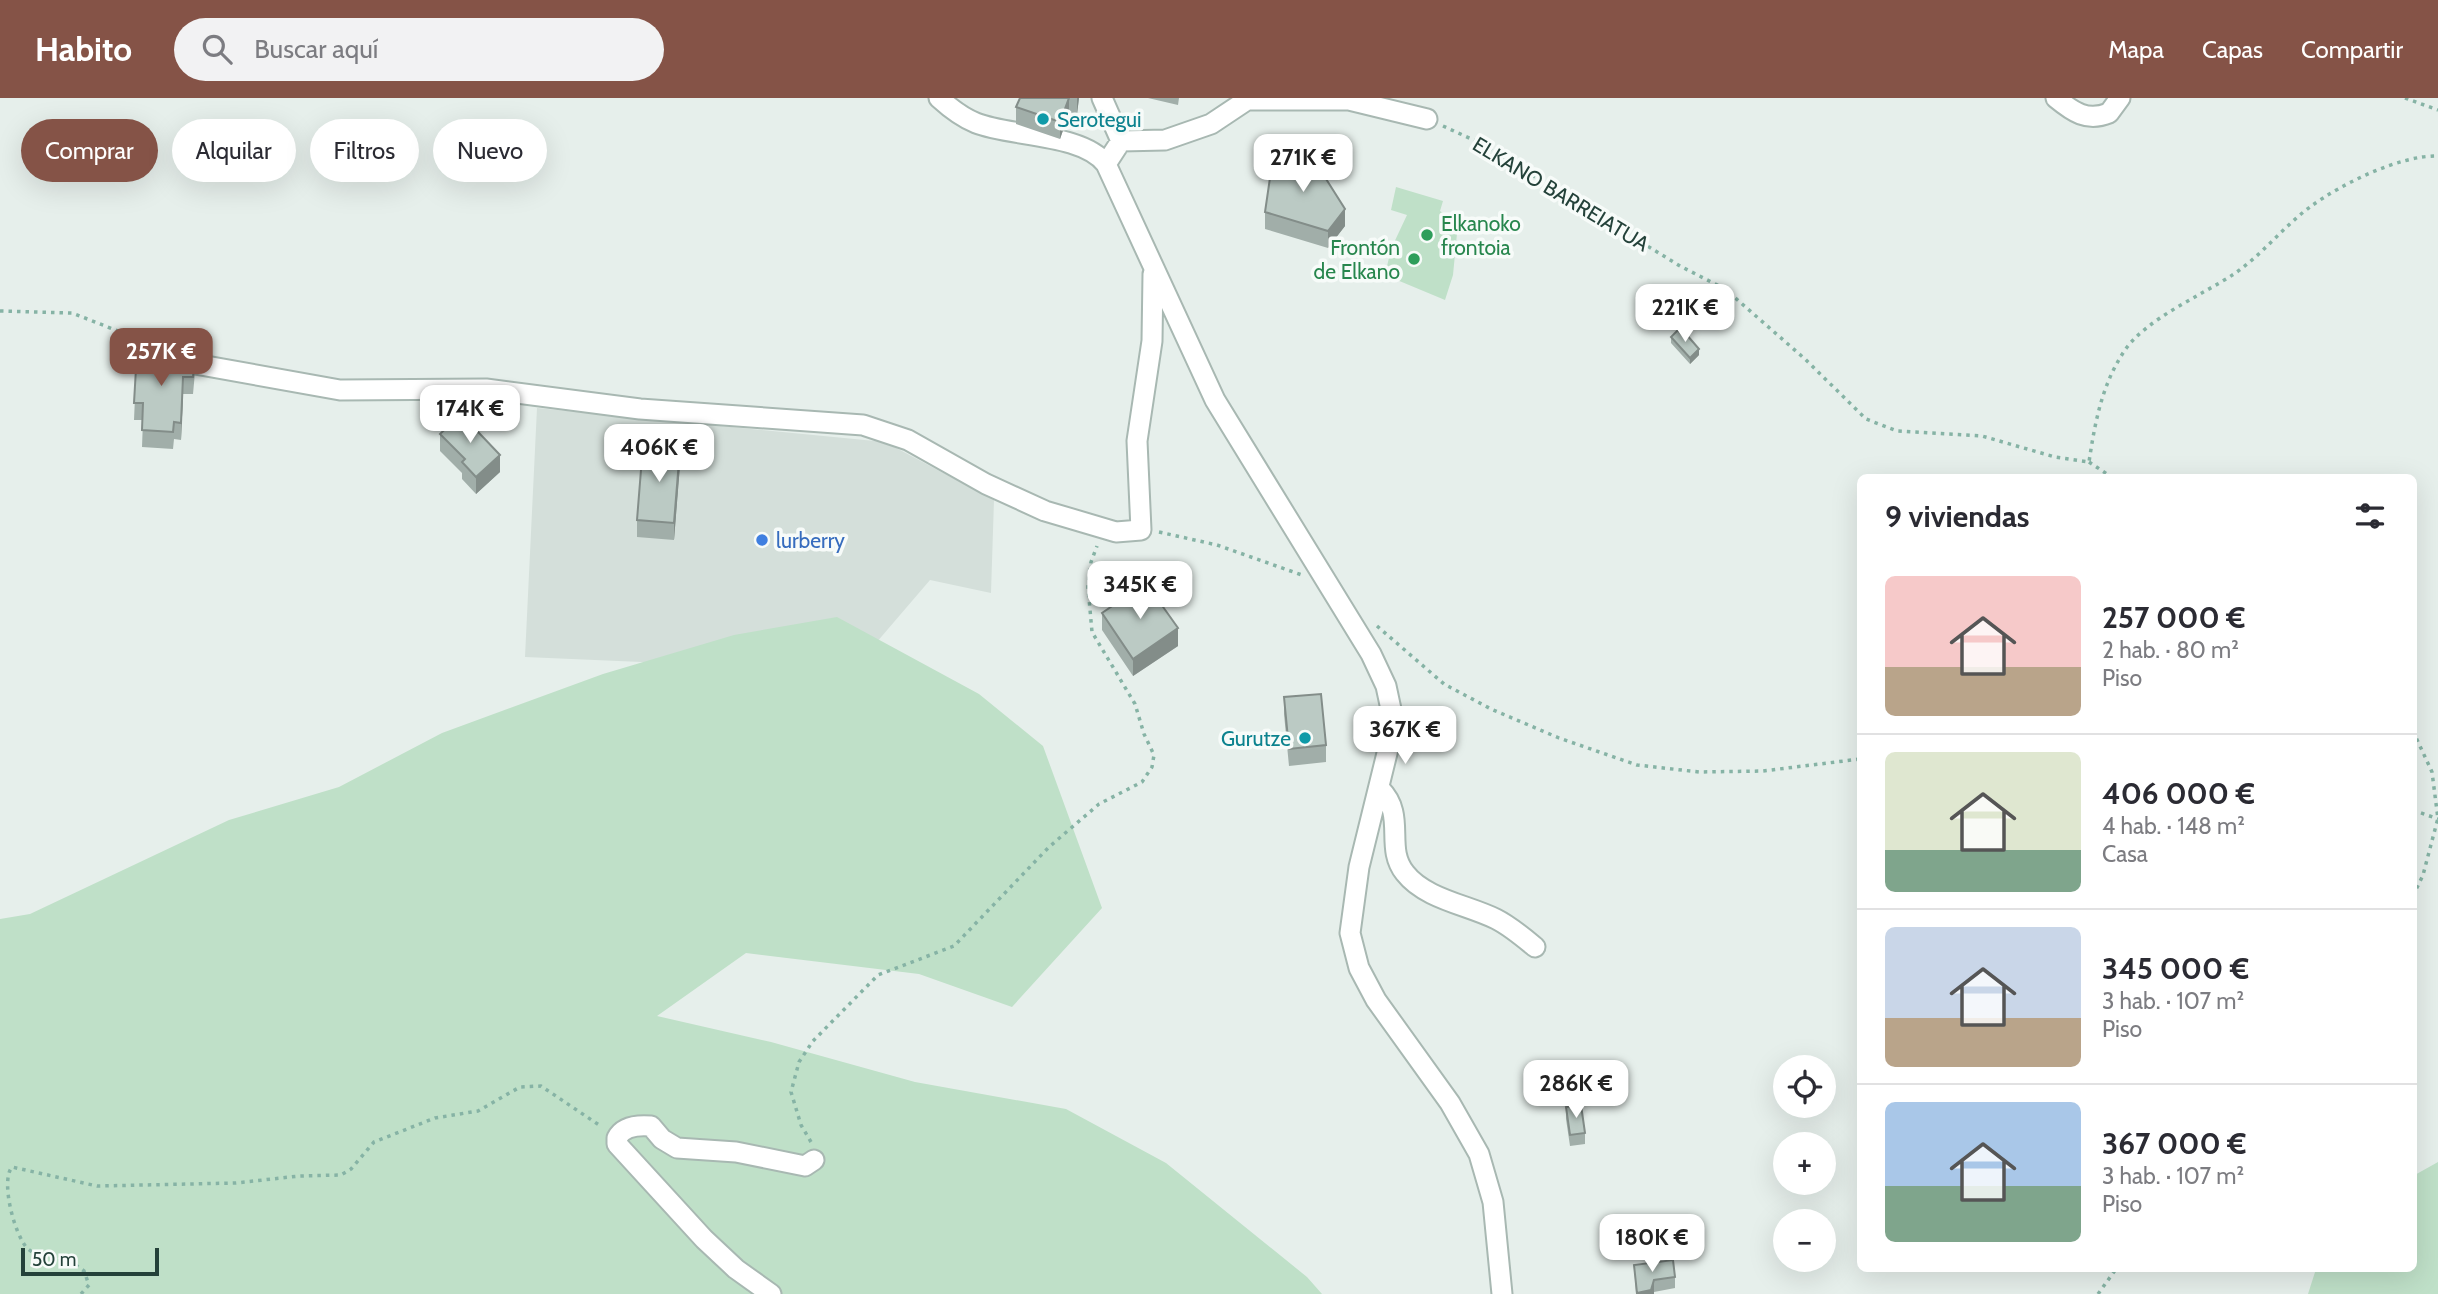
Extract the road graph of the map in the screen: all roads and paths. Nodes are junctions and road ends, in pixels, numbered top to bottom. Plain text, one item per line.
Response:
1 (939, 98) edge
2 (1102, 98) edge
3 (2056, 98) edge
4 (2120, 98) edge
5 (2405, 98) edge
6 (1248, 99) edge
7 (2438, 110) edge
8 (1427, 119) joint
9 (1121, 141) junction
10 (2438, 156) edge
11 (1106, 164) junction
12 (1153, 265) junction
13 (0, 311) edge
14 (155, 347) joint
15 (2090, 462) junction
16 (2107, 474) edge
17 (1104, 530) junction
18 (1141, 530) junction
19 (1334, 595) junction
20 (1373, 623) dead end
21 (2417, 740) edge
22 (1857, 759) edge
23 (1380, 789) junction
24 (2417, 811) edge
25 (2438, 819) edge
26 (2417, 888) edge
27 (1535, 947) dead end
28 (622, 1131) junction
29 (814, 1160) joint
30 (2114, 1272) edge
31 (81, 1294) edge
32 (771, 1294) edge
33 (1502, 1294) edge
34 (2098, 1294) edge

1 - 11 street
2 - 9 street
3 - 4 street
5 - 7 path
6 - 8 street
6 - 9 street
8 - 15 path, ELKANO BARREIATUA
9 - 11 street
10 - 15 path
11 - 12 street
12 - 18 street
12 - 19 street
13 - 14 path
14 - 17 street
15 - 16 path
17 - 18 street
17 - 29 path
18 - 19 path
19 - 23 street
20 - 22 path
21 - 25 path
23 - 27 street
23 - 33 street
24 - 25 path
25 - 26 path
28 - 29 street
28 - 31 path
28 - 32 street
30 - 34 path

